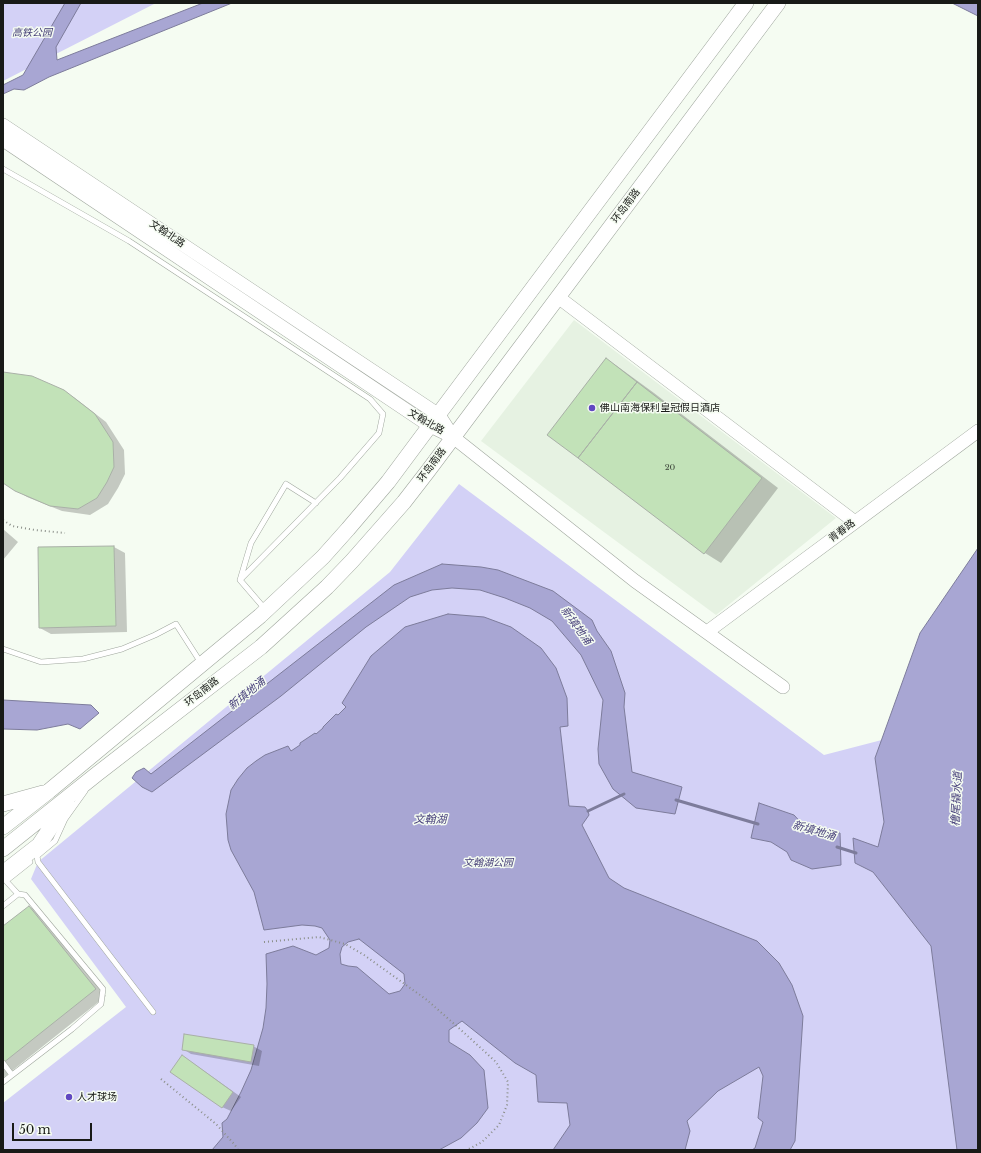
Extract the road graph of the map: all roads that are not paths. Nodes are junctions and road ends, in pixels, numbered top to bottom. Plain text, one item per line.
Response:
1 (746, 3) edge
2 (778, 3) edge
3 (3, 125) edge
4 (3, 140) edge
5 (3, 169) edge
6 (558, 297) junction
7 (434, 420) junction
8 (978, 431) edge
9 (453, 437) junction
10 (316, 503) junction
11 (855, 522) junction
12 (240, 580) junction
13 (266, 610) junction
14 (707, 632) junction
15 (3, 649) edge
16 (202, 664) junction
17 (783, 687) dead end
18 (97, 774) junction
19 (49, 791) junction
20 (74, 792) junction
21 (3, 804) edge
22 (3, 827) edge
23 (3, 849) edge
24 (37, 856) junction
25 (3, 873) edge
26 (18, 894) junction
27 (3, 906) edge
28 (152, 1012) dead end
29 (3, 1063) edge
30 (12, 1075) junction
31 (3, 1082) edge

1 - 7 main road
2 - 6 main road, 环岛南路
3 - 7 street, 文翰北路
4 - 7 street, 文翰北路
5 - 10 lane
6 - 9 main road, 环岛南路
6 - 11 street
7 - 9 street, 文翰北路
7 - 13 main road
8 - 11 street, 青春路
9 - 14 street
9 - 18 main road, 环岛南路
10 - 12 lane
10 - 12 lane
11 - 14 street, 青春路
12 - 13 lane
13 - 16 main road
14 - 17 street
15 - 16 lane
16 - 19 main road
18 - 20 main road, 环岛南路
18 - 24 lane
19 - 21 main road
19 - 22 main road
20 - 23 main road, 环岛南路
20 - 25 main road
24 - 26 lane
24 - 28 lane
26 - 27 lane
26 - 30 lane
29 - 30 lane
30 - 31 lane

